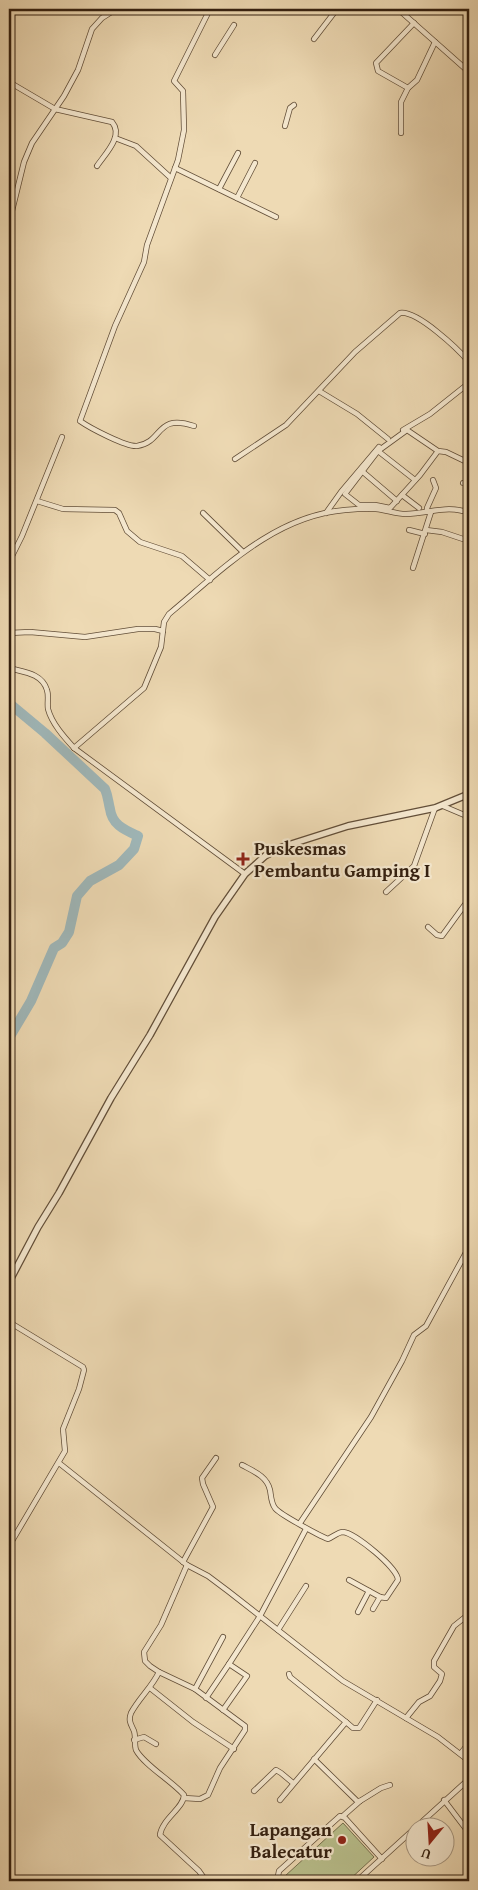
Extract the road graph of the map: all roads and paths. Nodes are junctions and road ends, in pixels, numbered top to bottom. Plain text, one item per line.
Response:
1 (116, 9) edge
2 (210, 9) edge
3 (337, 9) edge
4 (398, 9) edge
5 (414, 23) junction
6 (234, 25) dead end
7 (314, 38) dead end
8 (435, 42) junction
9 (216, 55) dead end
10 (469, 72) edge
11 (9, 82) edge
12 (408, 88) junction
13 (294, 105) dead end
14 (55, 109) junction
15 (285, 126) dead end
16 (401, 134) dead end
17 (115, 138) junction
18 (238, 153) dead end
19 (255, 164) dead end
20 (97, 166) dead end
21 (175, 168) junction
22 (171, 178) junction
23 (219, 189) junction
24 (237, 198) junction
25 (276, 217) dead end
26 (9, 223) edge
27 (469, 362) edge
28 (469, 383) edge
29 (319, 391) junction
30 (194, 426) dead end
31 (62, 438) dead end
32 (388, 439) junction
33 (378, 451) junction
34 (438, 451) junction
35 (235, 459) dead end
36 (469, 463) edge
37 (363, 472) junction
38 (415, 480) junction
39 (433, 480) dead end
40 (463, 483) dead end
41 (469, 485) edge
42 (402, 495) junction
43 (37, 501) junction
44 (397, 501) junction
45 (419, 508) dead end
46 (429, 512) junction
47 (469, 512) edge
48 (203, 513) dead end
49 (326, 513) junction
50 (410, 530) dead end
51 (425, 532) junction
52 (469, 541) edge
53 (243, 552) junction
54 (9, 562) edge
55 (413, 568) dead end
56 (210, 580) junction
57 (163, 631) junction
58 (9, 632) edge
59 (9, 668) edge
60 (74, 748) junction
61 (469, 794) edge
62 (443, 806) junction
63 (435, 808) junction
64 (469, 817) edge
65 (245, 874) junction
66 (386, 892) dead end
67 (469, 898) edge
68 (428, 927) dead end
69 (469, 1247) edge
70 (9, 1282) edge
71 (9, 1322) edge
72 (216, 1458) dead end
73 (59, 1463) junction
74 (242, 1465) dead end
75 (300, 1523) junction
76 (306, 1529) junction
77 (9, 1546) edge
78 (185, 1564) junction
79 (349, 1580) dead end
80 (306, 1586) dead end
81 (369, 1591) junction
82 (380, 1597) junction
83 (373, 1609) dead end
84 (358, 1612) dead end
85 (469, 1614) edge
86 (260, 1616) junction
87 (278, 1630) junction
88 (222, 1637) dead end
89 (229, 1664) junction
90 (159, 1672) junction
91 (289, 1674) dead end
92 (150, 1688) junction
93 (195, 1690) junction
94 (206, 1698) junction
95 (377, 1700) junction
96 (223, 1710) junction
97 (406, 1718) junction
98 (346, 1722) junction
99 (134, 1740) junction
100 (469, 1743) edge
101 (156, 1744) dead end
102 (234, 1749) junction
103 (461, 1753) junction
104 (314, 1759) junction
105 (469, 1761) edge
106 (469, 1778) edge
107 (293, 1783) junction
108 (390, 1786) dead end
109 (254, 1791) dead end
110 (184, 1798) junction
111 (280, 1800) dead end
112 (444, 1800) junction
113 (360, 1801) junction
114 (343, 1816) junction
115 (469, 1833) edge
116 (382, 1858) junction
117 (206, 1881) edge
118 (282, 1881) edge
119 (358, 1881) edge

1 - 14 street
2 - 21 street
3 - 7 street
4 - 5 street
5 - 8 street
5 - 12 street
6 - 9 street
8 - 10 street
8 - 12 street
11 - 14 street
12 - 16 street
13 - 15 street
14 - 17 street
14 - 26 street
17 - 20 street
17 - 22 street
18 - 23 street
19 - 24 street
21 - 22 street
21 - 23 street
22 - 30 street
23 - 24 street
24 - 25 street
27 - 29 street
28 - 32 street
29 - 32 street
29 - 35 street
31 - 43 street
32 - 49 street
33 - 34 street
33 - 37 street
33 - 38 street
34 - 36 street
34 - 38 street
37 - 44 street
37 - 44 street
38 - 42 street
39 - 46 street
40 - 41 street
42 - 44 street
42 - 45 street
43 - 54 street
43 - 56 street
46 - 47 street
46 - 49 street
46 - 51 street
48 - 53 street
49 - 53 street
50 - 51 street
51 - 52 street
51 - 55 street
53 - 56 street
56 - 57 street
57 - 58 street
57 - 60 street
59 - 60 street
60 - 65 street
61 - 62 street
62 - 63 street
62 - 64 street
63 - 65 street
63 - 66 street
65 - 70 street
67 - 68 street
69 - 75 street
71 - 73 street
72 - 78 street
73 - 77 street
73 - 78 street
74 - 75 street
75 - 76 street
76 - 82 street
76 - 86 street
78 - 86 street
78 - 90 street
79 - 81 street
80 - 87 street
81 - 82 street
81 - 84 street
82 - 83 street
85 - 97 street
86 - 87 street
86 - 89 street
87 - 95 street
88 - 93 street
89 - 94 street
89 - 96 street
90 - 92 street
90 - 93 street
91 - 98 street
92 - 99 street
92 - 102 street
93 - 94 street
94 - 96 street
95 - 97 street
95 - 98 street
96 - 102 street
97 - 103 street
98 - 104 street
99 - 101 street
99 - 110 street
100 - 103 street
102 - 110 street
103 - 105 street
104 - 107 street
104 - 113 street
106 - 112 street
107 - 109 street
107 - 111 street
108 - 113 street
110 - 117 street
112 - 115 street
112 - 116 street
113 - 114 street
114 - 116 street
114 - 118 street
116 - 119 street

